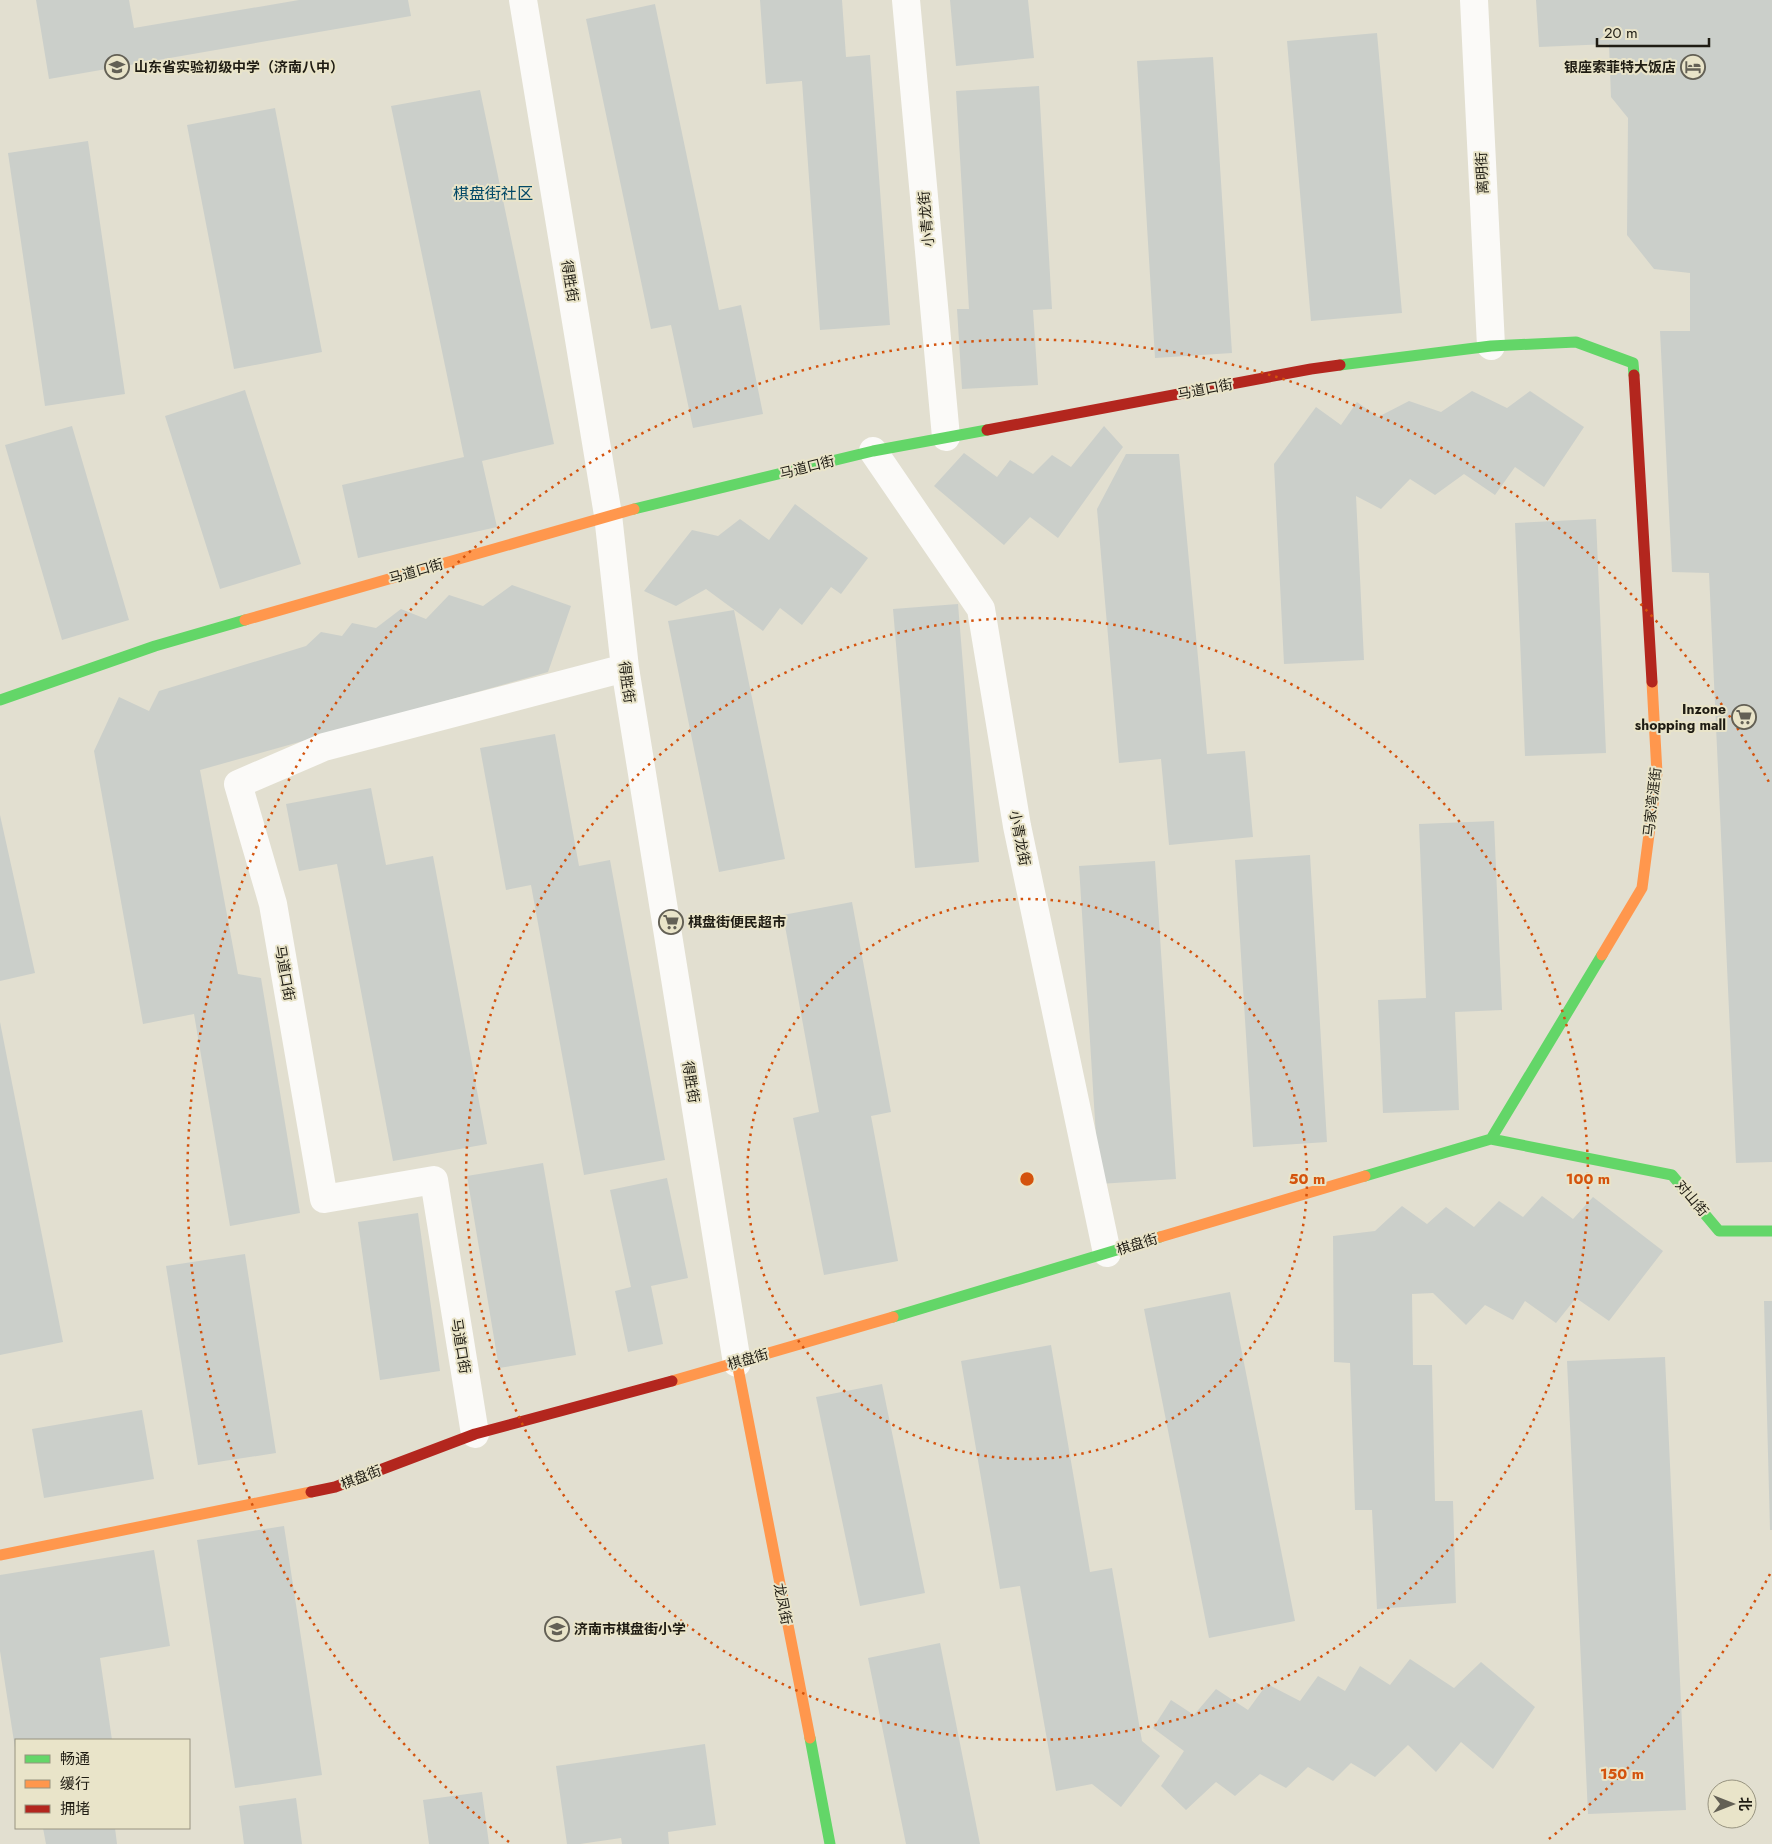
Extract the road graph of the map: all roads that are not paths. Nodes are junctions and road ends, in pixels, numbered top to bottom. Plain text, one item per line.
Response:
1 (523, 0) edge
2 (906, 0) edge
3 (1474, 0) edge
4 (1491, 346) junction
5 (1633, 363) joint
6 (946, 438) junction
7 (873, 452) junction
8 (608, 515) junction
9 (625, 668) junction
10 (0, 700) edge
11 (1491, 1139) junction
12 (1772, 1231) edge
13 (1107, 1253) junction
14 (737, 1363) junction
15 (475, 1434) junction
16 (0, 1554) edge
17 (830, 1844) edge

1 - 8 street, 得胜街
2 - 6 street, 小青龙街
3 - 4 street, 离明街
4 - 5 street, 马道口街
4 - 6 street, 马道口街
5 - 11 street, 马家湾涯街
6 - 7 street, 马道口街
7 - 8 street, 马道口街
7 - 13 street, 小青龙街
8 - 9 street, 得胜街
8 - 10 street, 马道口街
9 - 14 street, 得胜街
9 - 15 street, 马道口街
11 - 12 street, 对山街
11 - 13 street, 棋盘街
13 - 14 street, 棋盘街
14 - 15 street, 棋盘街
14 - 17 street, 龙凤街
15 - 16 street, 棋盘街

